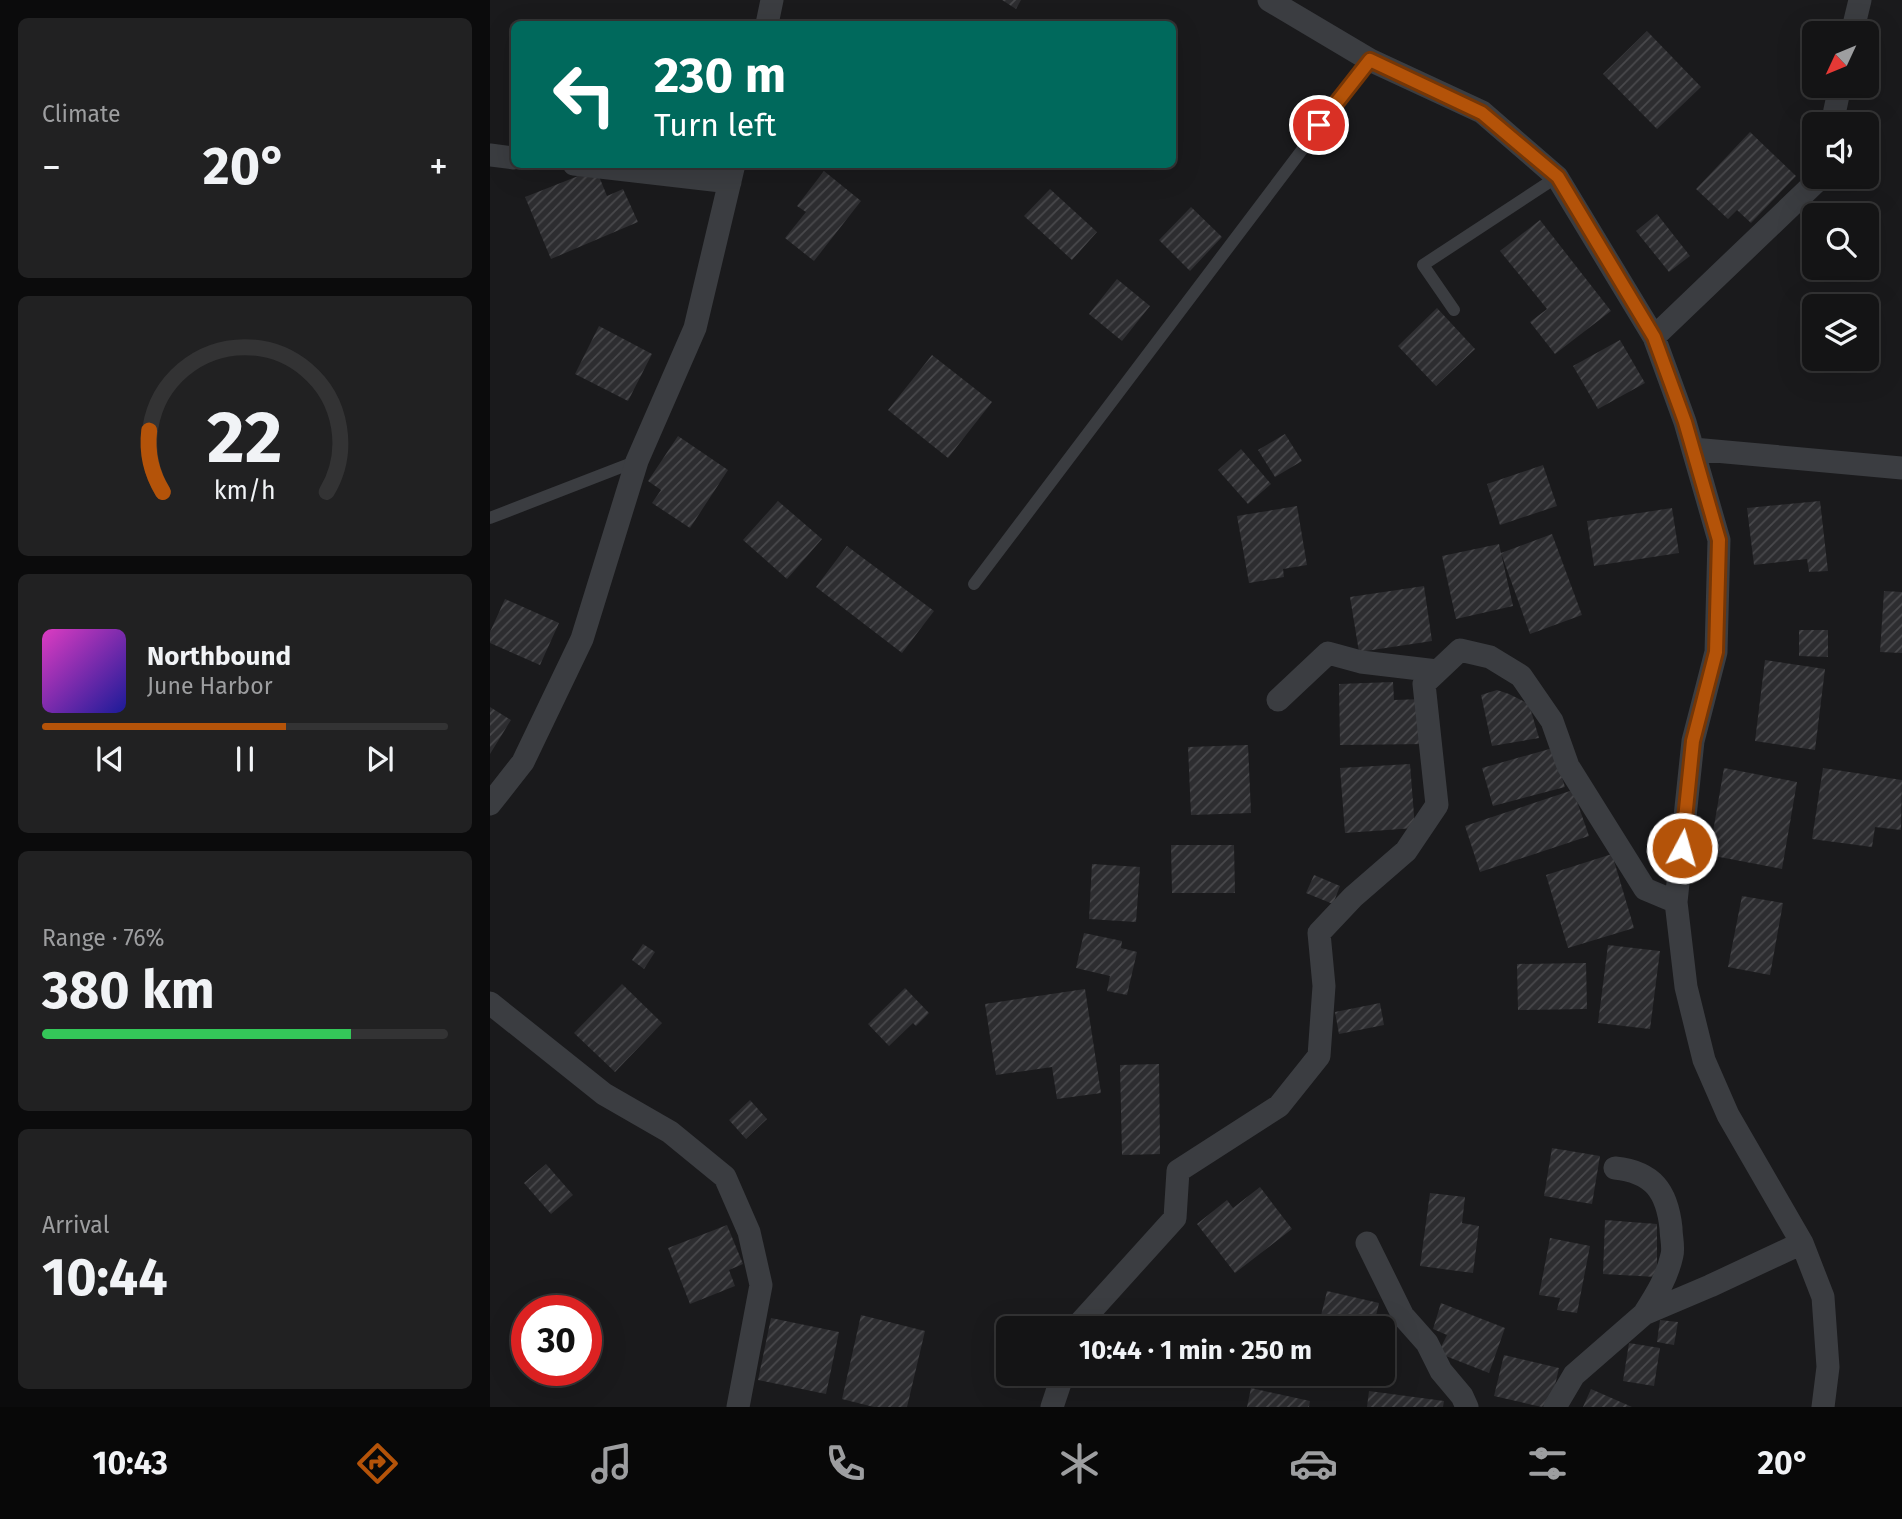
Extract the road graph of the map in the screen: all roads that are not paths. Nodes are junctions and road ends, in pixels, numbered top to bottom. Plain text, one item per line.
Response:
1 (772, 0) edge
2 (1269, 0) edge
3 (1860, 0) edge
4 (768, 21) edge
5 (1855, 21) edge
6 (1370, 60) junction
7 (490, 155) edge
8 (511, 158) edge
9 (637, 168) edge
10 (732, 174) edge
11 (1558, 177) junction
12 (1809, 189) edge
13 (1454, 310) dead end
14 (1654, 337) junction
15 (1693, 449) junction
16 (637, 461) junction
17 (1902, 468) edge
18 (490, 518) edge
19 (974, 584) dead end
20 (1437, 671) junction
21 (1278, 700) dead end
22 (490, 804) edge
23 (1676, 902) junction
24 (490, 1003) edge
25 (1615, 1168) dead end
26 (1367, 1243) dead end
27 (1802, 1244) junction
28 (1644, 1314) junction
29 (1086, 1316) edge
30 (1059, 1386) edge
31 (738, 1407) edge
32 (1052, 1407) edge
33 (1467, 1407) edge
34 (1555, 1407) edge
35 (1824, 1407) edge

1 - 4 street
2 - 6 street
3 - 5 street
6 - 11 street
6 - 19 lane
7 - 8 street
9 - 10 street
10 - 16 street
11 - 13 lane
11 - 14 street
12 - 14 street
14 - 15 street
15 - 17 street
15 - 23 street
16 - 18 lane
16 - 22 street
20 - 21 street
20 - 23 street
20 - 29 street
23 - 27 street
24 - 31 street
25 - 28 street
26 - 33 street
27 - 28 street
27 - 35 street
28 - 34 street
30 - 32 street

